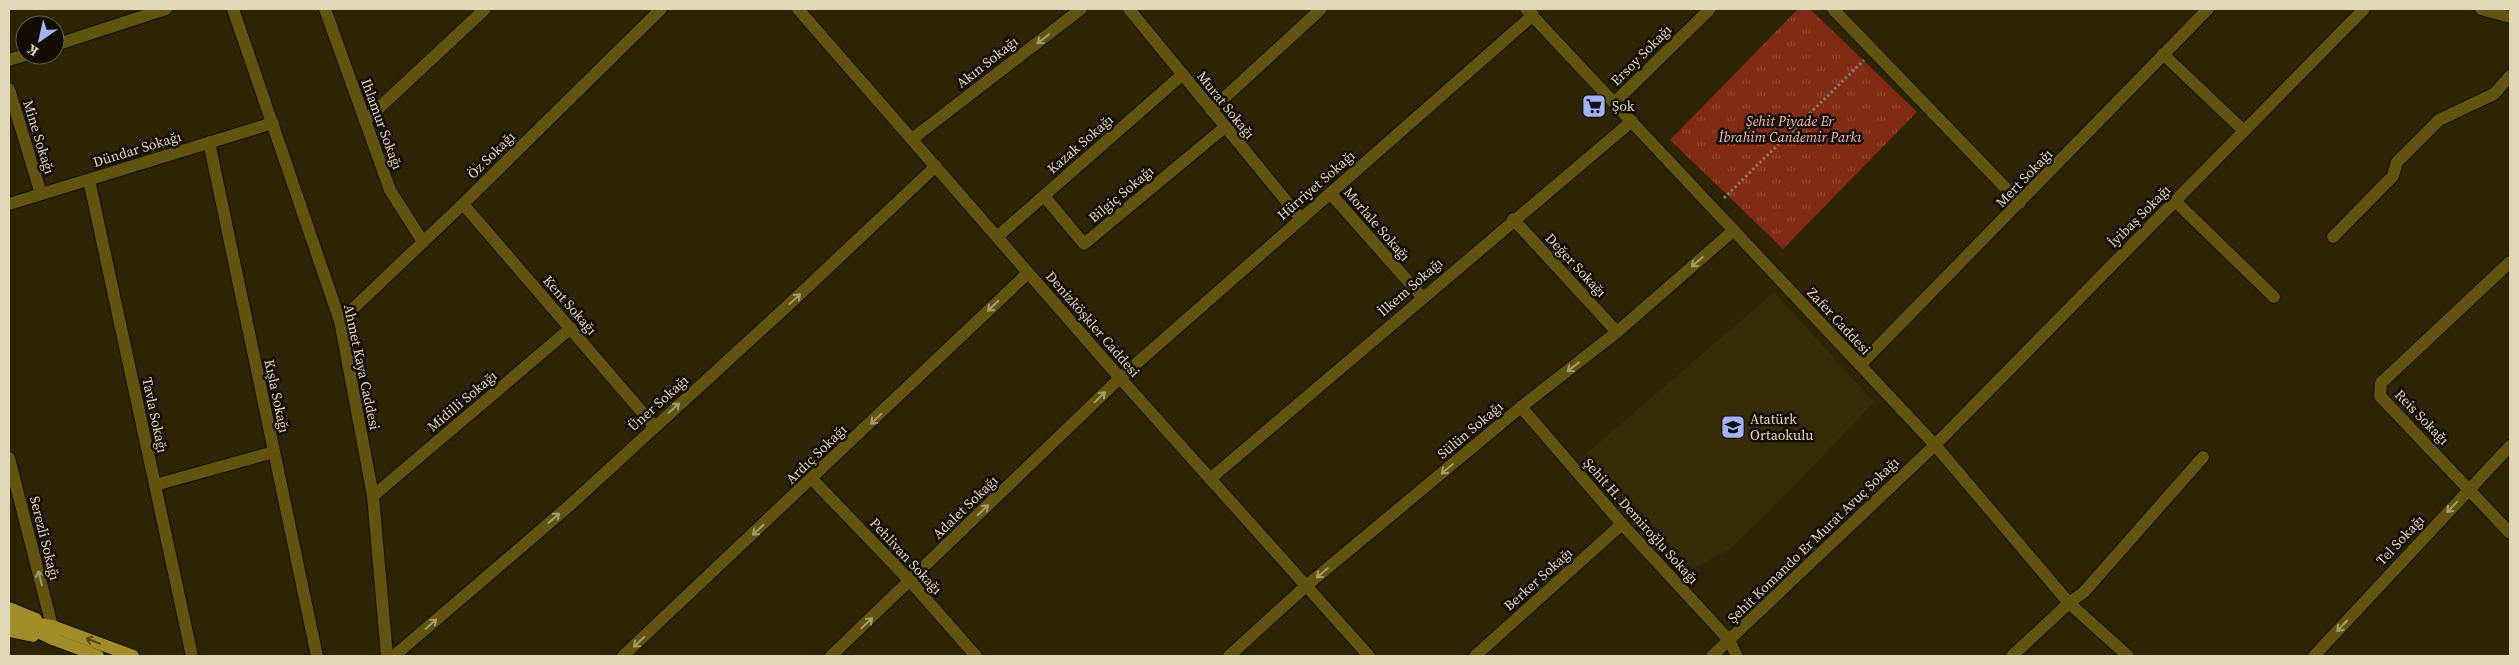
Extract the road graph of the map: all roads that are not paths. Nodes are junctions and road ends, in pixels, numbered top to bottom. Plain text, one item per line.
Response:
1 (166, 9) edge
2 (233, 9) edge
3 (325, 9) edge
4 (485, 9) edge
5 (660, 9) edge
6 (798, 9) edge
7 (1081, 9) edge
8 (1129, 9) edge
9 (1321, 9) edge
10 (1710, 9) edge
11 (1833, 9) edge
12 (2208, 9) edge
13 (2364, 9) edge
14 (2481, 9) edge
15 (1530, 12) edge
16 (2510, 17) edge
17 (65, 42) edge
18 (2163, 54) junction
19 (1183, 74) junction
20 (2510, 76) edge
21 (9, 89) edge
22 (1615, 102) junction
23 (1211, 110) junction
24 (365, 121) junction
25 (1632, 121) junction
26 (274, 122) junction
27 (1225, 126) junction
28 (2244, 131) junction
29 (912, 139) junction
30 (209, 142) junction
31 (936, 166) junction
32 (89, 180) junction
33 (1330, 193) junction
34 (41, 194) junction
35 (1044, 196) junction
36 (2175, 201) junction
37 (2020, 203) junction
38 (9, 204) edge
39 (463, 204) junction
40 (1300, 219) junction
41 (1513, 219) junction
42 (1734, 230) junction
43 (997, 237) junction
44 (2333, 237) dead end
45 (423, 242) junction
46 (2510, 262) edge
47 (1028, 273) junction
48 (1422, 297) junction
49 (2274, 297) dead end
50 (340, 321) junction
51 (571, 328) junction
52 (1617, 332) junction
53 (1860, 365) junction
54 (1120, 378) junction
55 (1521, 407) junction
56 (654, 426) junction
57 (1935, 445) junction
58 (2510, 446) edge
59 (274, 452) junction
60 (2203, 457) dead end
61 (9, 458) edge
62 (812, 479) junction
63 (1210, 479) junction
64 (155, 485) junction
65 (2469, 489) junction
66 (373, 496) junction
67 (1622, 524) junction
68 (2510, 533) edge
69 (910, 581) junction
70 (1306, 586) junction
71 (2069, 603) junction
72 (10, 620) edge
73 (52, 626) junction
74 (1729, 640) junction
75 (94, 656) edge
76 (133, 656) edge
77 (192, 656) edge
78 (317, 656) edge
79 (387, 656) edge
80 (394, 656) edge
81 (623, 656) edge
82 (831, 656) edge
83 (976, 656) edge
84 (1229, 656) edge
85 (1369, 656) edge
86 (1475, 656) edge
87 (1712, 656) edge
88 (1737, 656) edge
89 (2012, 656) edge
90 (2128, 656) edge
91 (2314, 656) edge

1 - 17 street
2 - 26 street, Ahmet Kaya Caddesi
3 - 24 street, Ihlamur Sokağı
4 - 24 street
5 - 39 street, Öz Sokağı
6 - 29 street, Denizköşkler Caddesi
7 -> 29 street, Akın Sokağı
8 - 19 street, Murat Sokağı
9 - 23 street
10 - 22 street, Ersoy Sokağı
11 - 37 street
12 - 18 street, Mert Sokağı
13 - 28 street, İyibaş Sokağı
14 - 16 street
15 - 22 street, Zafer Caddesi
15 - 33 street, Hürriyet Sokağı
18 - 28 street
18 - 37 street, Mert Sokağı
19 - 23 street, Murat Sokağı
19 - 35 street, Kazak Sokağı
20 - 44 street
21 - 34 street, Mine Sokağı
22 - 25 street, Zafer Caddesi
23 - 27 street, Murat Sokağı
24 - 45 street, Ihlamur Sokağı
25 - 41 street, İlkem Sokağı
25 - 42 street, Zafer Caddesi
26 - 30 street, Dündar Sokağı
26 - 50 street, Ahmet Kaya Caddesi
27 - 35 street, Bilgiç Sokağı
27 - 40 street, Murat Sokağı
28 - 36 street, İyibaş Sokağı
29 - 31 street, Denizköşkler Caddesi
30 - 32 street, Dündar Sokağı
30 - 59 street, Kışla Sokağı
31 - 43 street, Denizköşkler Caddesi
56 -> 31 street, Üner Sokağı
32 - 34 street, Dündar Sokağı
32 - 64 street, Tavla Sokağı
33 - 40 street, Hürriyet Sokağı
33 - 48 street, Morlale Sokağı
34 - 38 street, Dündar Sokağı
35 - 43 street, Kazak Sokağı
36 - 49 street
36 - 57 street, İyibaş Sokağı
37 - 53 street, Mert Sokağı
39 - 45 street, Öz Sokağı
39 - 51 street, Kent Sokağı
40 - 54 street, Hürriyet Sokağı
41 - 48 street, İlkem Sokağı
41 - 52 street, Değer Sokağı
42 -> 52 street, Sülün Sokağı
42 - 53 street, Zafer Caddesi
43 - 47 street, Denizköşkler Caddesi
45 - 50 street, Öz Sokağı
46 - 65 street, Reis Sokağı
47 - 54 street, Denizköşkler Caddesi
47 -> 62 street, Ardıç Sokağı
48 - 63 street, İlkem Sokağı
50 - 66 street, Ahmet Kaya Caddesi
51 - 56 street, Kent Sokağı
51 - 66 street, Midilli Sokağı
52 -> 55 street, Sülün Sokağı
53 - 57 street, Zafer Caddesi
54 - 63 street, Denizköşkler Caddesi
69 -> 54 street, Adalet Sokağı
55 - 67 street, Şehit H. Demiroğlu Sokağı
55 -> 70 street, Sülün Sokağı
80 -> 56 street, Üner Sokağı
57 - 71 street, Zafer Caddesi
57 - 74 street, Şehit Komando Er Murat Avuç Sokağı
58 - 65 street, Tel Sokağı
59 - 64 street
59 - 78 street, Kışla Sokağı
60 - 71 street
73 -> 61 street, Serezli Sokağı
62 - 69 street, Pehlivan Sokağı
62 -> 81 street, Ardıç Sokağı
63 - 70 street, Denizköşkler Caddesi
64 - 77 street, Tavla Sokağı
65 - 68 street, Reis Sokağı
65 -> 91 street, Tel Sokağı
66 - 79 street, Ahmet Kaya Caddesi
67 - 74 street, Şehit H. Demiroğlu Sokağı
67 - 86 street, Berker Sokağı
82 -> 69 street, Adalet Sokağı
69 - 83 street, Pehlivan Sokağı
70 - 84 street, Sülün Sokağı
70 - 85 street, Denizköşkler Caddesi
71 - 89 street
71 - 90 street, Zafer Caddesi
72 - 73 main road
72 - 75 main road
76 -> 73 main road
74 - 87 street, Şehit Komando Er Murat Avuç Sokağı
74 - 88 street, Şehit H. Demiroğlu Sokağı

